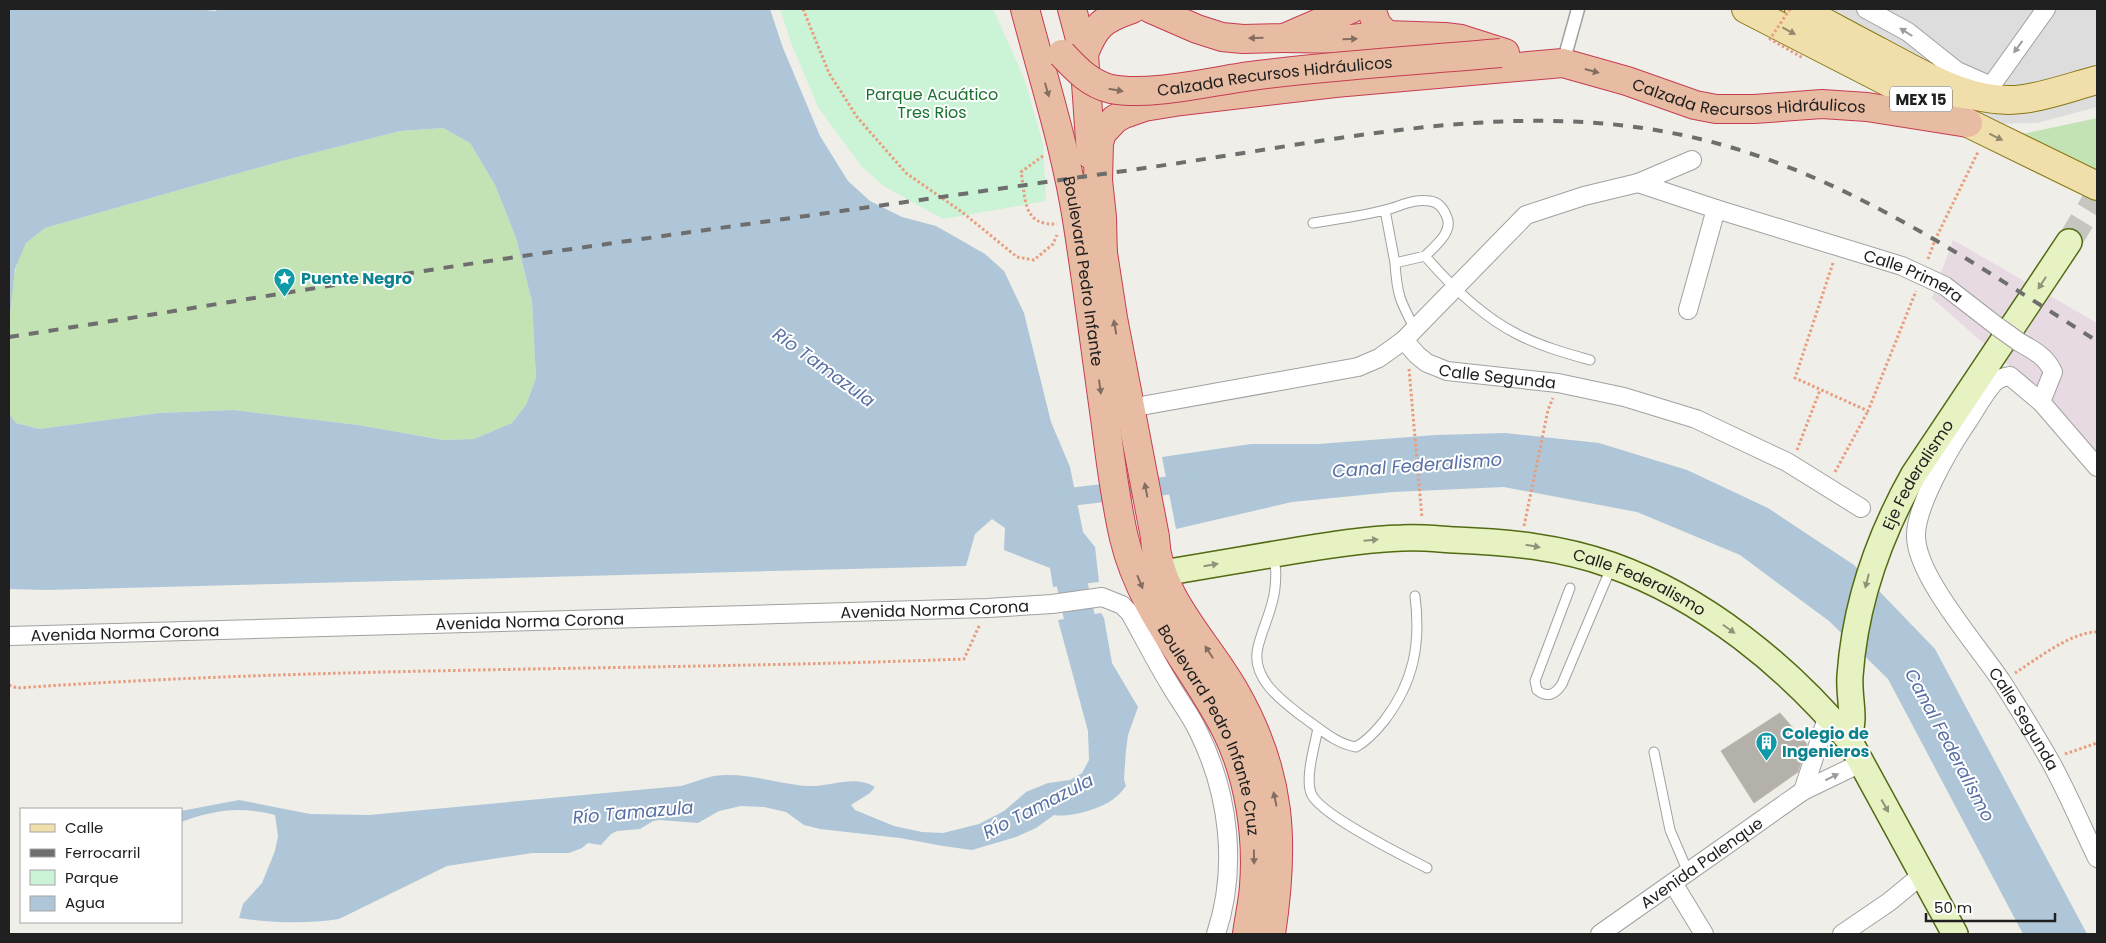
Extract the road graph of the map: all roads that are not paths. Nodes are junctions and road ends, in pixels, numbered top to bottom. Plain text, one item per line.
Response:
1 (1015, 9) edge
2 (1026, 9) edge
3 (1042, 9) edge
4 (1072, 9) edge
5 (1132, 9) edge
6 (1151, 9) edge
7 (1351, 9) edge
8 (1371, 9) edge
9 (1578, 9) edge
10 (1746, 9) edge
11 (1799, 9) edge
12 (1827, 9) edge
13 (1866, 9) edge
14 (2046, 9) edge
15 (1387, 35) junction
16 (1284, 38) junction
17 (1061, 53) junction
18 (1509, 53) junction
19 (1562, 64) junction
20 (2097, 68) edge
21 (1957, 71) junction
22 (2097, 80) edge
23 (2058, 90) junction
24 (1978, 128) junction
25 (1692, 160) dead end
26 (1638, 183) junction
27 (2097, 186) edge
28 (1716, 209) junction
29 (1384, 210) junction
30 (1313, 223) dead end
31 (2069, 242) tunnel mouth
32 (1425, 256) junction
33 (1103, 259) junction
34 (1395, 263) junction
35 (1455, 287) junction
36 (1688, 310) dead end
37 (1410, 334) junction
38 (1590, 360) dead end
39 (2041, 402) junction
40 (1130, 408) junction
41 (2097, 467) edge
42 (1861, 508) dead end
43 (1124, 536) joint
44 (1155, 537) joint
45 (1270, 555) junction
46 (1612, 565) junction
47 (1163, 573) junction
48 (1570, 588) dead end
49 (1415, 596) dead end
50 (9, 636) edge
51 (1828, 715) junction
52 (1318, 728) junction
53 (1851, 730) junction
54 (1654, 752) dead end
55 (1861, 763) junction
56 (1803, 791) junction
57 (2097, 858) edge
58 (1427, 868) dead end
59 (1688, 872) junction
60 (1923, 874) junction
61 (1673, 883) junction
62 (1216, 934) edge
63 (1247, 934) edge
64 (1271, 934) edge
65 (1600, 934) edge
66 (1704, 934) edge
67 (1842, 934) edge
68 (1955, 934) edge

1 - 17 highway
2 - 17 highway, Boulevard Pedro Infante
3 - 17 highway
4 - 17 highway, Boulevard Pedro Infante
5 - 17 highway
16 -> 6 highway
7 - 16 highway
8 - 15 highway
9 - 19 street
10 -> 24 main road, MEX 15
11 - 23 main road, MEX 15
12 - 21 main road
21 -> 13 street
14 -> 21 street
16 -> 15 highway
15 - 18 highway
17 -> 18 highway, Calzada Recursos Hidráulicos, bridge
17 - 33 highway, Boulevard Pedro Infante
17 -> 43 highway, Boulevard Pedro Infante
18 - 19 highway, Calzada Recursos Hidráulicos
19 -> 24 highway, Calzada Recursos Hidráulicos
19 - 33 highway, Calzada Recursos Hidráulicos
20 - 23 main road
22 - 23 main road, MEX 15
24 -> 27 main road, MEX 15
25 - 26 street
26 - 28 street, Calle Primera
26 - 35 street
28 - 36 street
28 - 39 street, Calle Primera, bridge
29 - 30 lane
29 - 32 lane
29 - 34 lane
31 -> 53 main road, Eje Federalismo
32 - 34 lane
32 - 35 lane
40 -> 33 highway, Boulevard Pedro Infante
34 - 37 lane
35 - 37 street
35 - 38 lane
37 - 40 street
37 - 42 street, Calle Segunda
39 - 41 street
39 - 57 street, Calle Segunda
44 -> 40 highway, Boulevard Pedro Infante
43 -> 63 highway, Boulevard Pedro Infante Cruz
44 - 47 highway, Boulevard Pedro Infante Cruz
45 -> 46 main road, Calle Federalismo
47 -> 45 main road, Calle Federalismo
45 - 52 lane
46 - 48 lane
46 -> 51 main road, Calle Federalismo
64 -> 47 highway, Boulevard Pedro Infante Cruz
49 - 52 lane
50 - 62 street, Avenida Norma Corona
51 - 53 main road, Calle Federalismo
51 - 56 street
52 - 58 lane
53 - 55 main road, Calle Federalismo
54 - 59 lane
56 -> 55 street, Avenida Palenque
55 -> 60 main road, Calle Federalismo
56 - 59 street, Avenida Palenque
59 - 61 street, Avenida Palenque
60 - 67 street
60 - 68 main road, Calle Federalismo
61 - 65 street, Avenida Palenque
61 - 66 street

